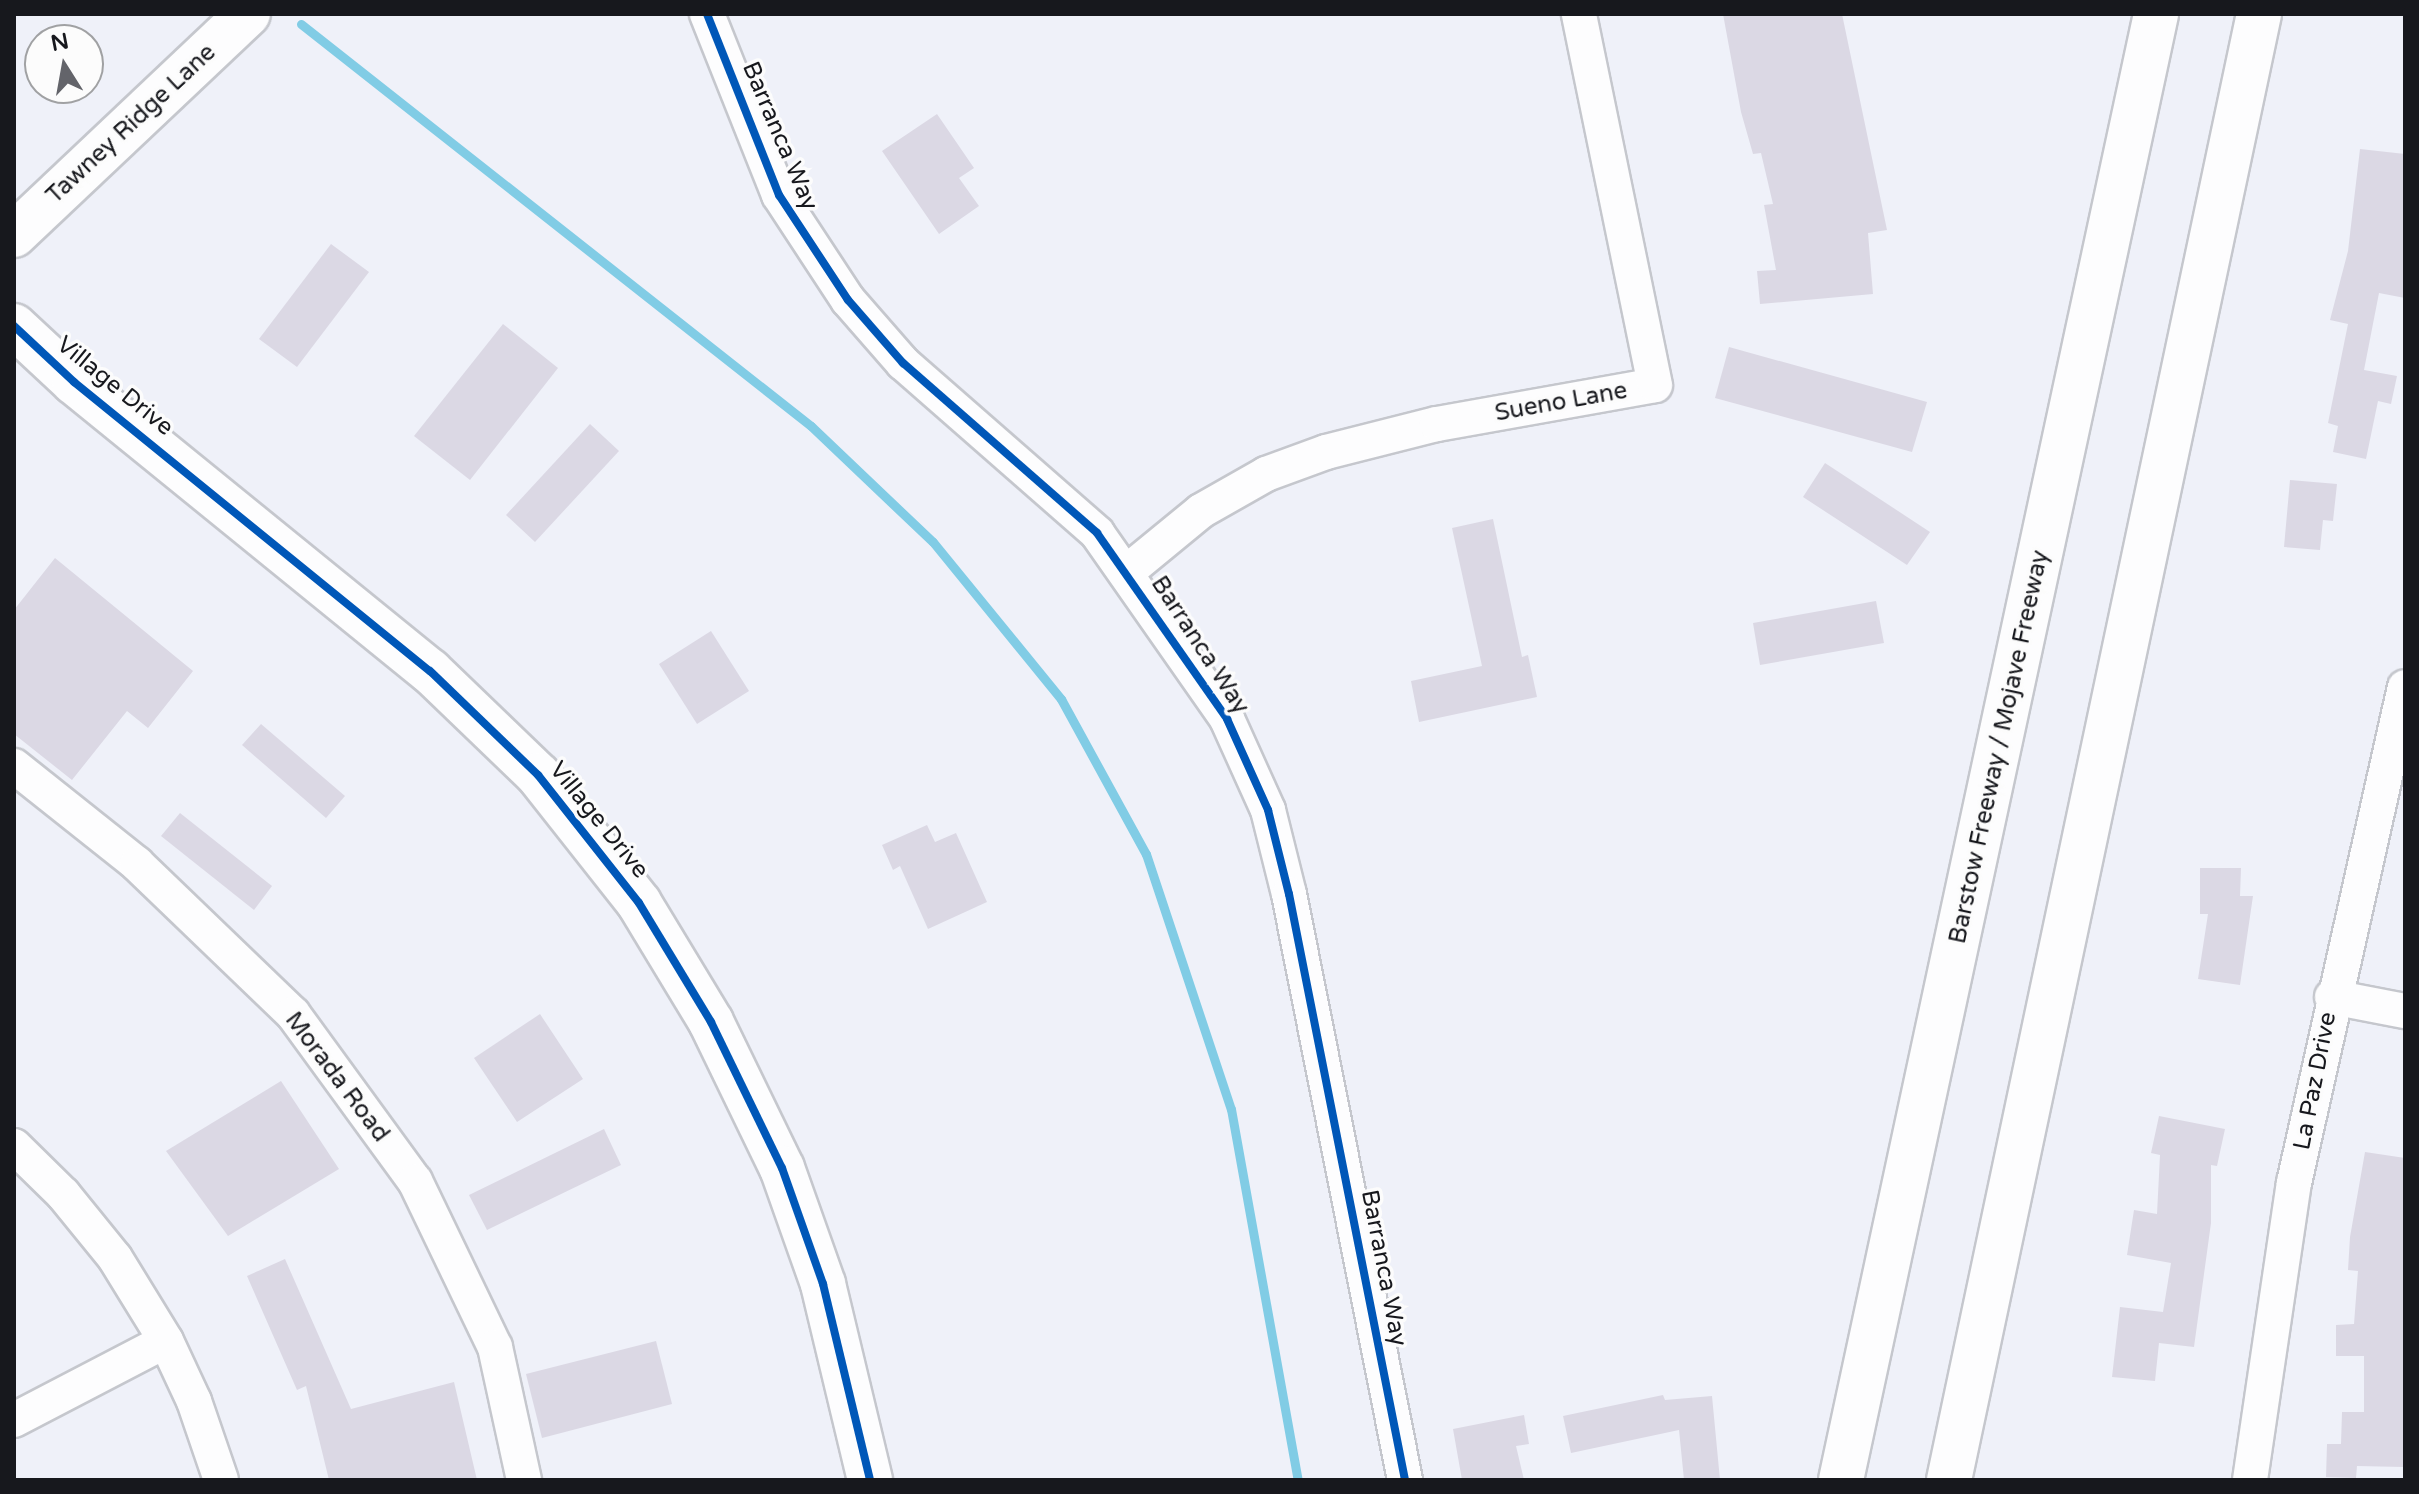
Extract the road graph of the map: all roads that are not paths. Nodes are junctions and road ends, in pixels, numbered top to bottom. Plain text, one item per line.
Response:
1 (248, 14) edge
2 (707, 14) edge
3 (1579, 14) edge
4 (2156, 14) edge
5 (2259, 14) edge
6 (14, 235) edge
7 (14, 326) edge
8 (1128, 571) junction
9 (2405, 687) edge
10 (14, 766) edge
11 (2332, 997) junction
12 (2405, 1011) edge
13 (14, 1146) edge
14 (166, 1341) junction
15 (14, 1420) edge
16 (221, 1480) edge
17 (524, 1480) edge
18 (870, 1480) edge
19 (1405, 1480) edge
20 (1841, 1480) edge
21 (1949, 1480) edge
22 (2250, 1480) edge

1 - 6 main road, Tawney Ridge Lane
2 - 8 street, Barranca Way
3 - 8 street, Sueno Lane
4 - 20 main road, Barstow Freeway / Mojave Freeway
5 - 21 main road
7 - 18 main road, Village Drive
8 - 19 street, Barranca Way
9 - 11 street, La Paz Drive
10 - 17 street, Morada Road
11 - 12 street
11 - 22 street, La Paz Drive
13 - 14 street
14 - 15 street
14 - 16 street

